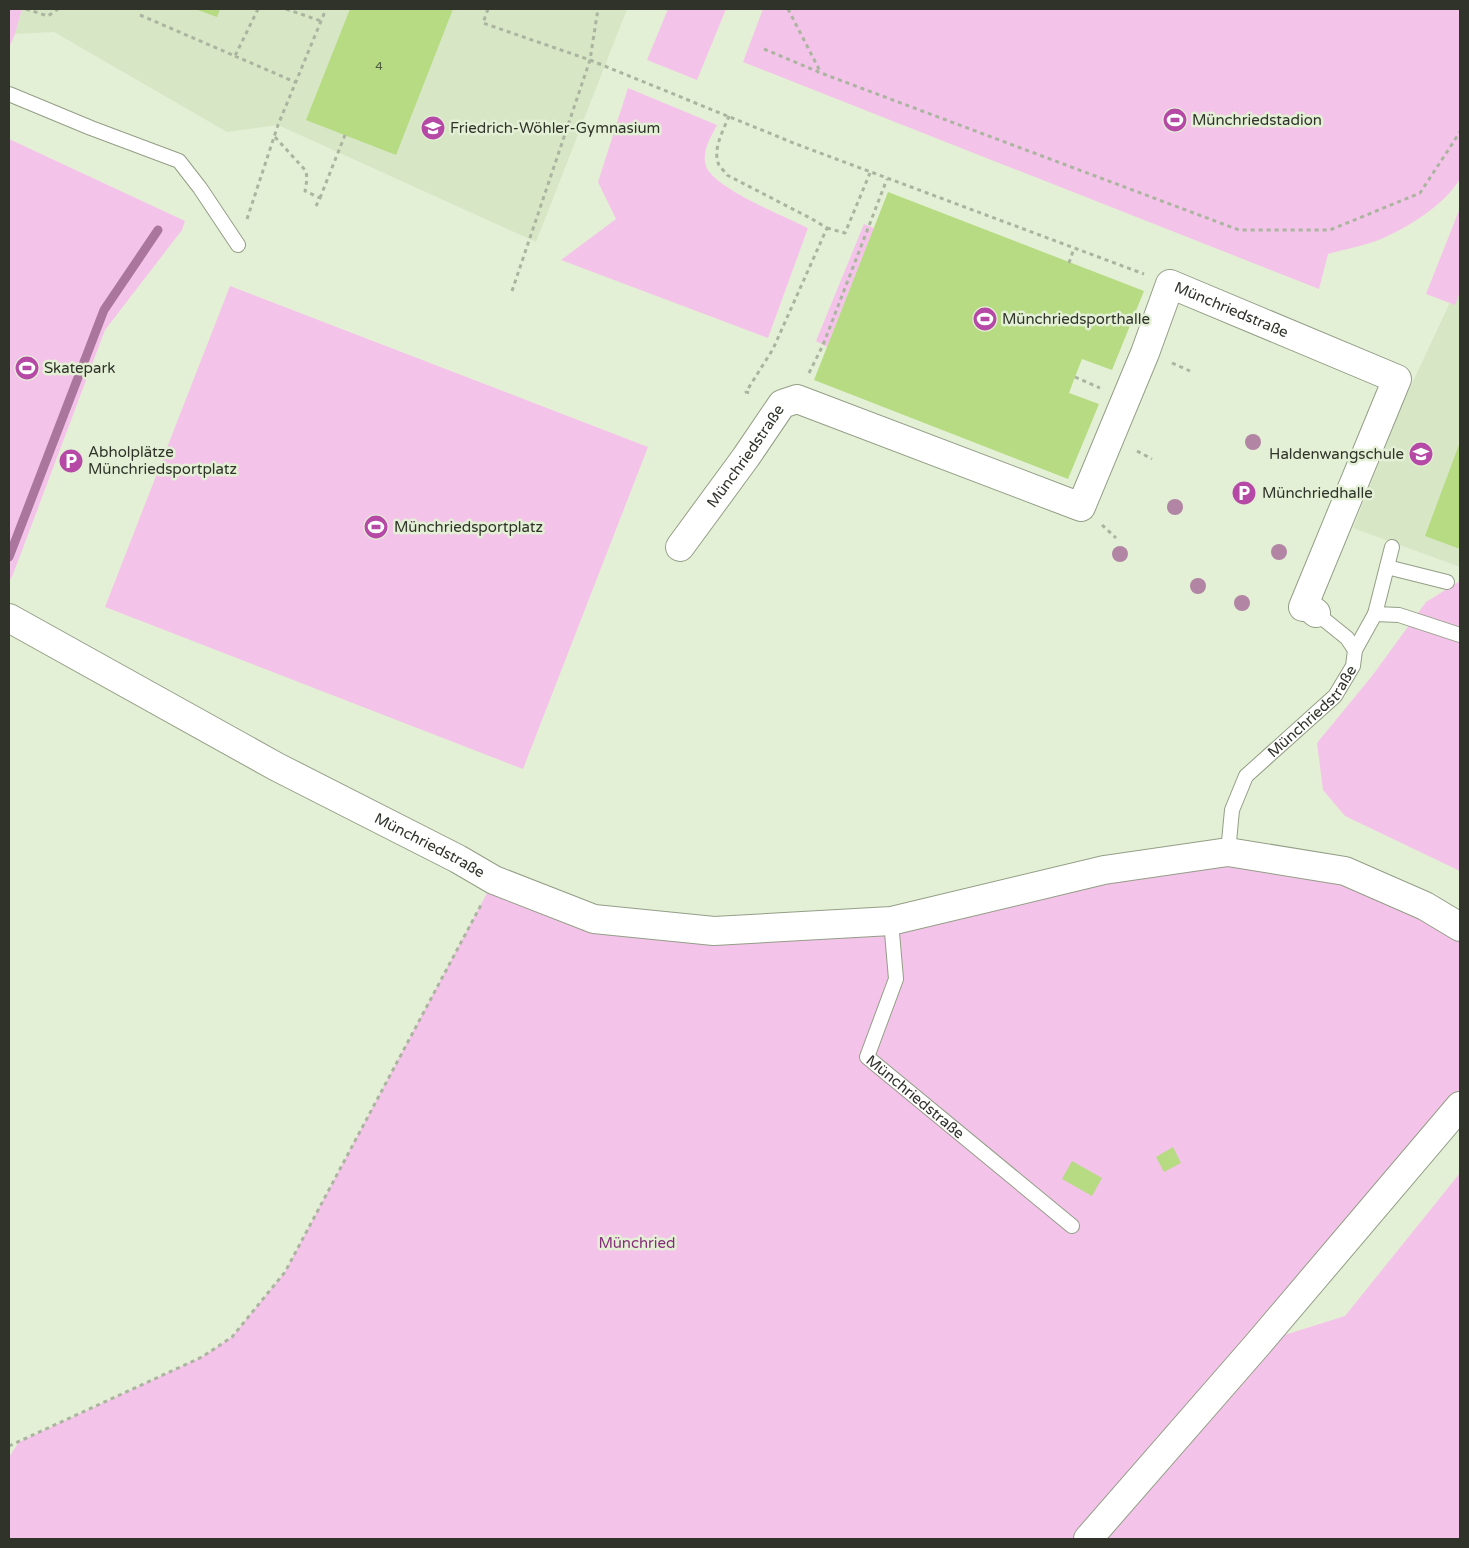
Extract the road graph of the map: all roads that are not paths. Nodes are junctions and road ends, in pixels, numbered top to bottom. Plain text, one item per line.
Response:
1 (9, 94) edge
2 (238, 245) road end
3 (680, 547) dead end
4 (1392, 547) dead end
5 (1387, 567) junction
6 (1447, 582) dead end
7 (1316, 614) joint
8 (1375, 614) junction
9 (9, 618) edge
10 (1460, 635) edge
11 (1355, 650) junction
12 (1228, 852) junction
13 (891, 921) junction
14 (1460, 927) edge
15 (1460, 1106) edge
16 (1072, 1226) dead end
17 (1088, 1539) edge

1 - 2 lane
3 - 7 street, Münchriedstraße
4 - 5 lane
5 - 6 lane
5 - 8 lane
7 - 11 lane, Münchriedstraße
8 - 10 lane
8 - 11 lane
9 - 13 street, Münchriedstraße
11 - 12 lane, Münchriedstraße
12 - 13 street, Münchriedstraße
12 - 14 street, Münchriedstraße
13 - 16 lane, Münchriedstraße
15 - 17 street

